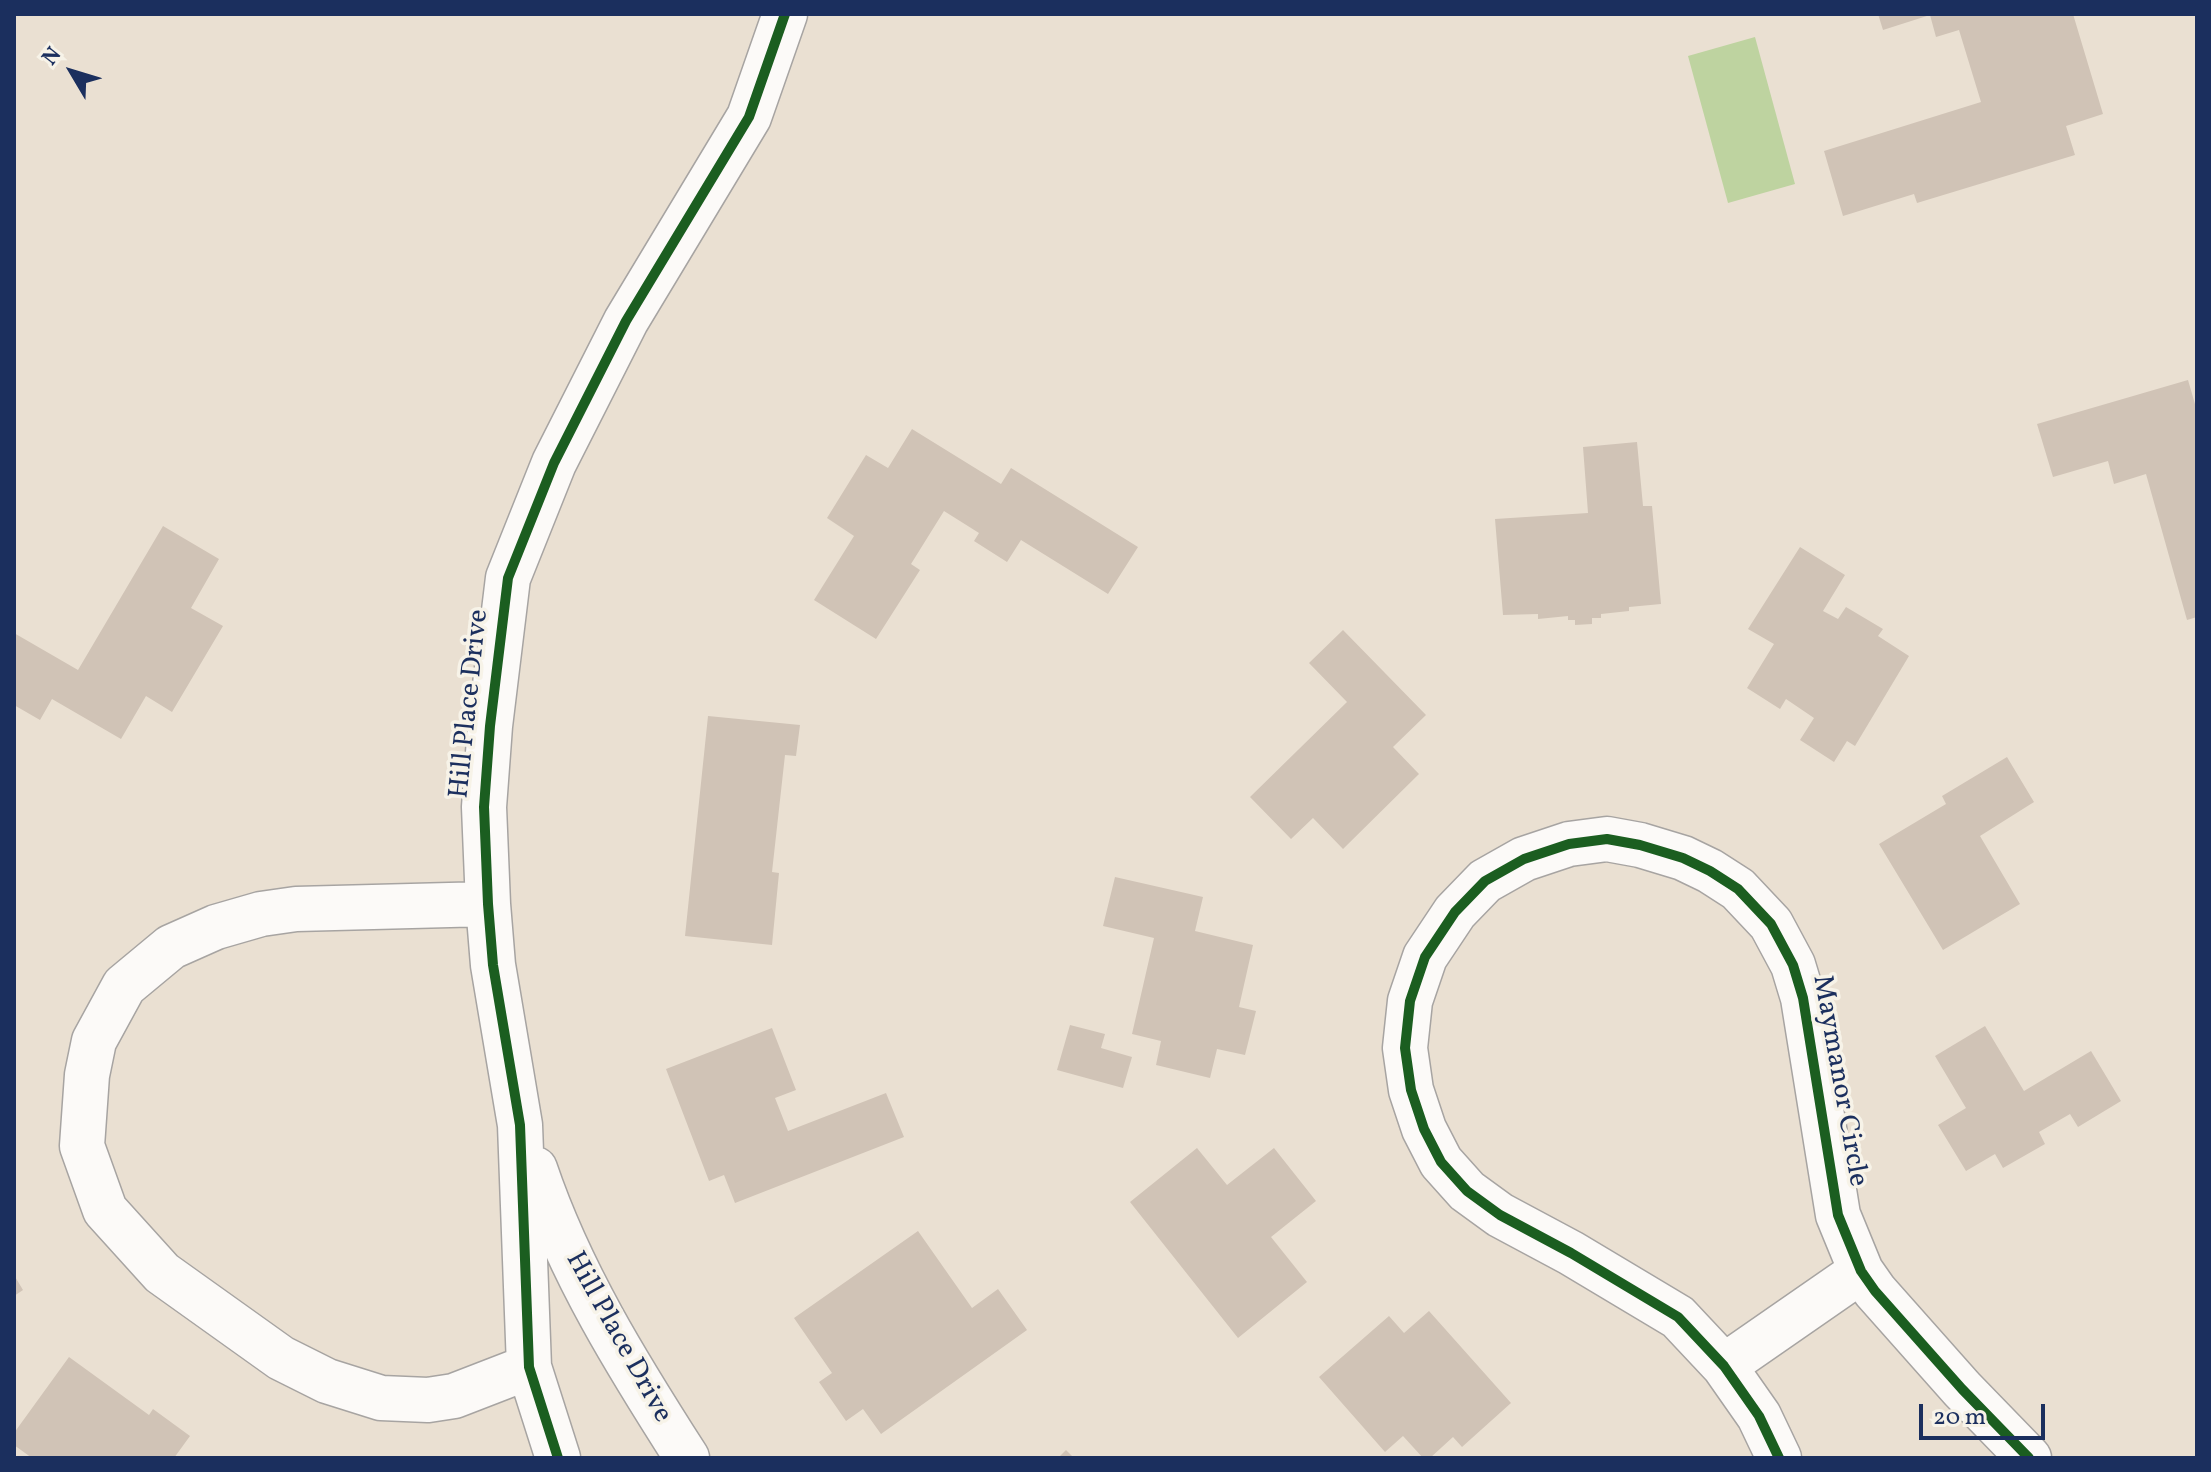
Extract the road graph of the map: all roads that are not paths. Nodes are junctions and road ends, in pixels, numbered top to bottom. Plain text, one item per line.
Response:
1 (785, 14) edge
2 (488, 904) junction
3 (520, 1125) junction
4 (1861, 1271) junction
5 (1724, 1366) junction
6 (529, 1367) junction
7 (2037, 1454) edge
8 (558, 1458) edge
9 (687, 1458) edge
10 (1779, 1458) edge

1 - 2 street, Hill Place Drive
2 - 3 street, Hill Place Drive
2 - 6 street
3 - 6 street, Hill Place Drive
3 - 9 street, Hill Place Drive
4 - 5 street
4 - 5 street, Maymanor Circle
4 - 7 street, Maymanor Circle
5 - 10 street, Maymanor Circle
6 - 8 street, Hill Place Drive

